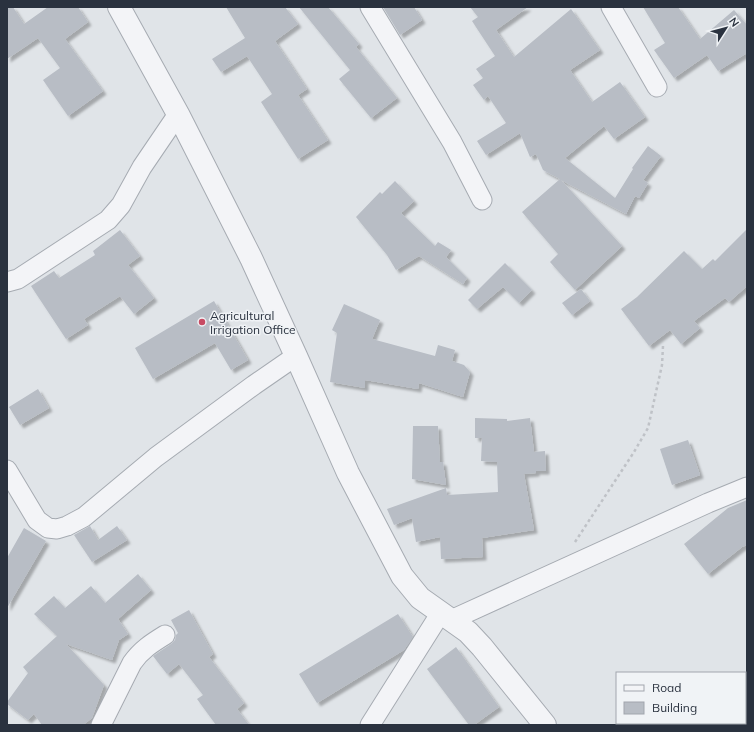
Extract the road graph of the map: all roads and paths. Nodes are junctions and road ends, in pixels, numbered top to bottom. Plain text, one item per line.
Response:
1 (119, 7) edge
2 (370, 7) edge
3 (611, 7) edge
4 (657, 87) dead end
5 (178, 114) junction
6 (482, 200) dead end
7 (7, 282) edge
8 (663, 346) dead end
9 (296, 356) junction
10 (7, 470) edge
11 (747, 487) edge
12 (557, 572) junction
13 (446, 617) junction
14 (165, 635) dead end
15 (101, 725) edge
16 (370, 725) edge
17 (545, 725) edge

1 - 5 street
2 - 6 street
3 - 4 street
5 - 7 street
5 - 9 street
8 - 12 path
9 - 10 street
9 - 13 street
11 - 12 street
12 - 13 street
13 - 16 street
13 - 17 street
14 - 15 street

